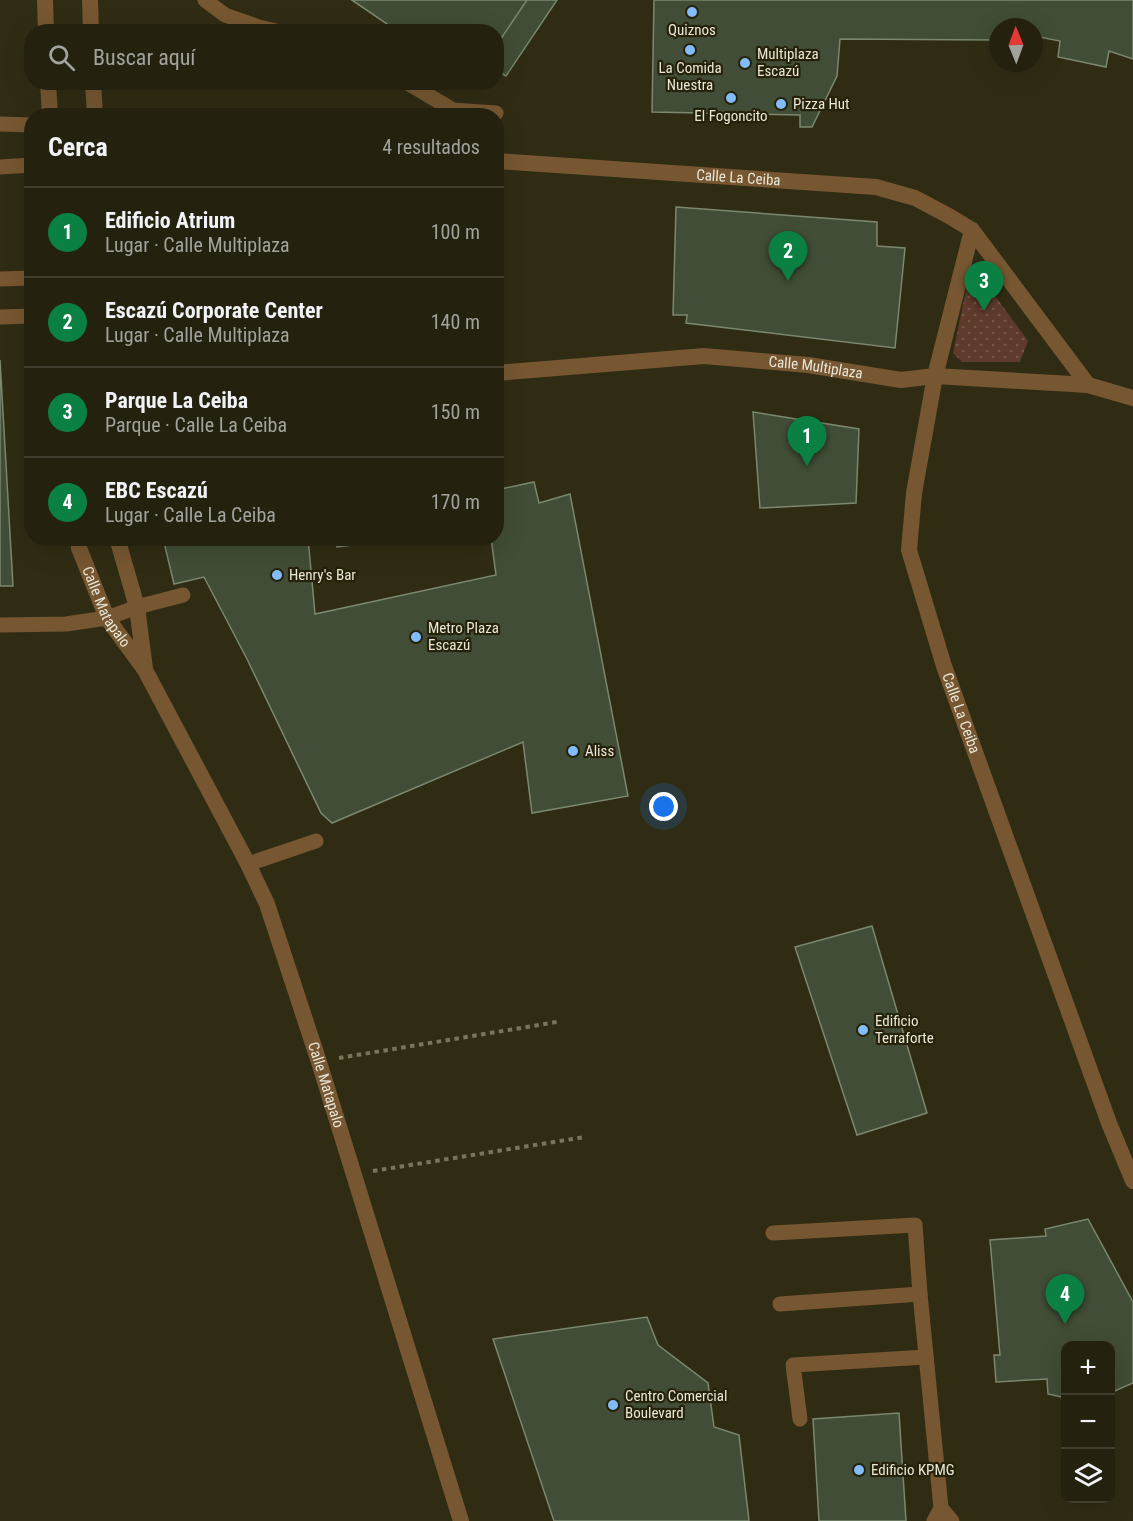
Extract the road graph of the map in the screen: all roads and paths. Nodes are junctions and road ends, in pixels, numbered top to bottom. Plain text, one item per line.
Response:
1 (45, 0) edge
2 (90, 0) edge
3 (205, 0) edge
4 (46, 24) edge
5 (91, 24) edge
6 (250, 24) edge
7 (48, 90) edge
8 (93, 90) edge
9 (419, 90) edge
10 (50, 108) edge
11 (94, 108) edge
12 (450, 108) edge
13 (0, 124) edge
14 (24, 125) edge
15 (504, 162) edge
16 (24, 166) edge
17 (0, 167) edge
18 (972, 230) junction
19 (24, 278) edge
20 (0, 279) edge
21 (24, 316) edge
22 (0, 317) edge
23 (504, 372) edge
24 (935, 375) junction
25 (1088, 385) junction
26 (1133, 398) edge
27 (79, 546) edge
28 (119, 546) edge
29 (183, 596) dead end
30 (137, 607) junction
31 (107, 618) junction
32 (0, 625) edge
33 (145, 670) junction
34 (316, 841) dead end
35 (249, 864) junction
36 (557, 1022) dead end
37 (319, 1062) junction
38 (585, 1137) dead end
39 (354, 1174) junction
40 (1133, 1181) edge
41 (773, 1233) dead end
42 (920, 1294) junction
43 (780, 1304) dead end
44 (926, 1357) junction
45 (800, 1419) dead end
46 (938, 1514) edge
47 (461, 1521) edge
48 (952, 1521) edge

1 - 4 street
2 - 5 street
3 - 6 lane
7 - 10 street
8 - 11 street
9 - 12 lane
13 - 14 lane
15 - 18 street, Calle La Ceiba
16 - 17 lane
18 - 24 street, Calle La Ceiba
18 - 25 street, Calle La Ceiba
19 - 20 lane
21 - 22 lane
23 - 24 street, Calle Multiplaza
24 - 25 street, Calle Multiplaza
24 - 40 street, Calle La Ceiba
25 - 26 street, Calle Multiplaza
27 - 31 street, Calle Matapalo
28 - 30 street, Calle Matapalo
29 - 30 lane
30 - 31 lane
30 - 33 street, Calle Matapalo
31 - 32 lane
31 - 33 street, Calle Matapalo
33 - 35 street, Calle Matapalo
34 - 35 lane
35 - 37 street, Calle Matapalo
36 - 37 path
37 - 39 street, Calle Matapalo
38 - 39 path
39 - 47 street, Calle Matapalo
41 - 42 lane
42 - 43 lane
42 - 44 lane
44 - 45 lane
44 - 46 lane
46 - 48 lane

